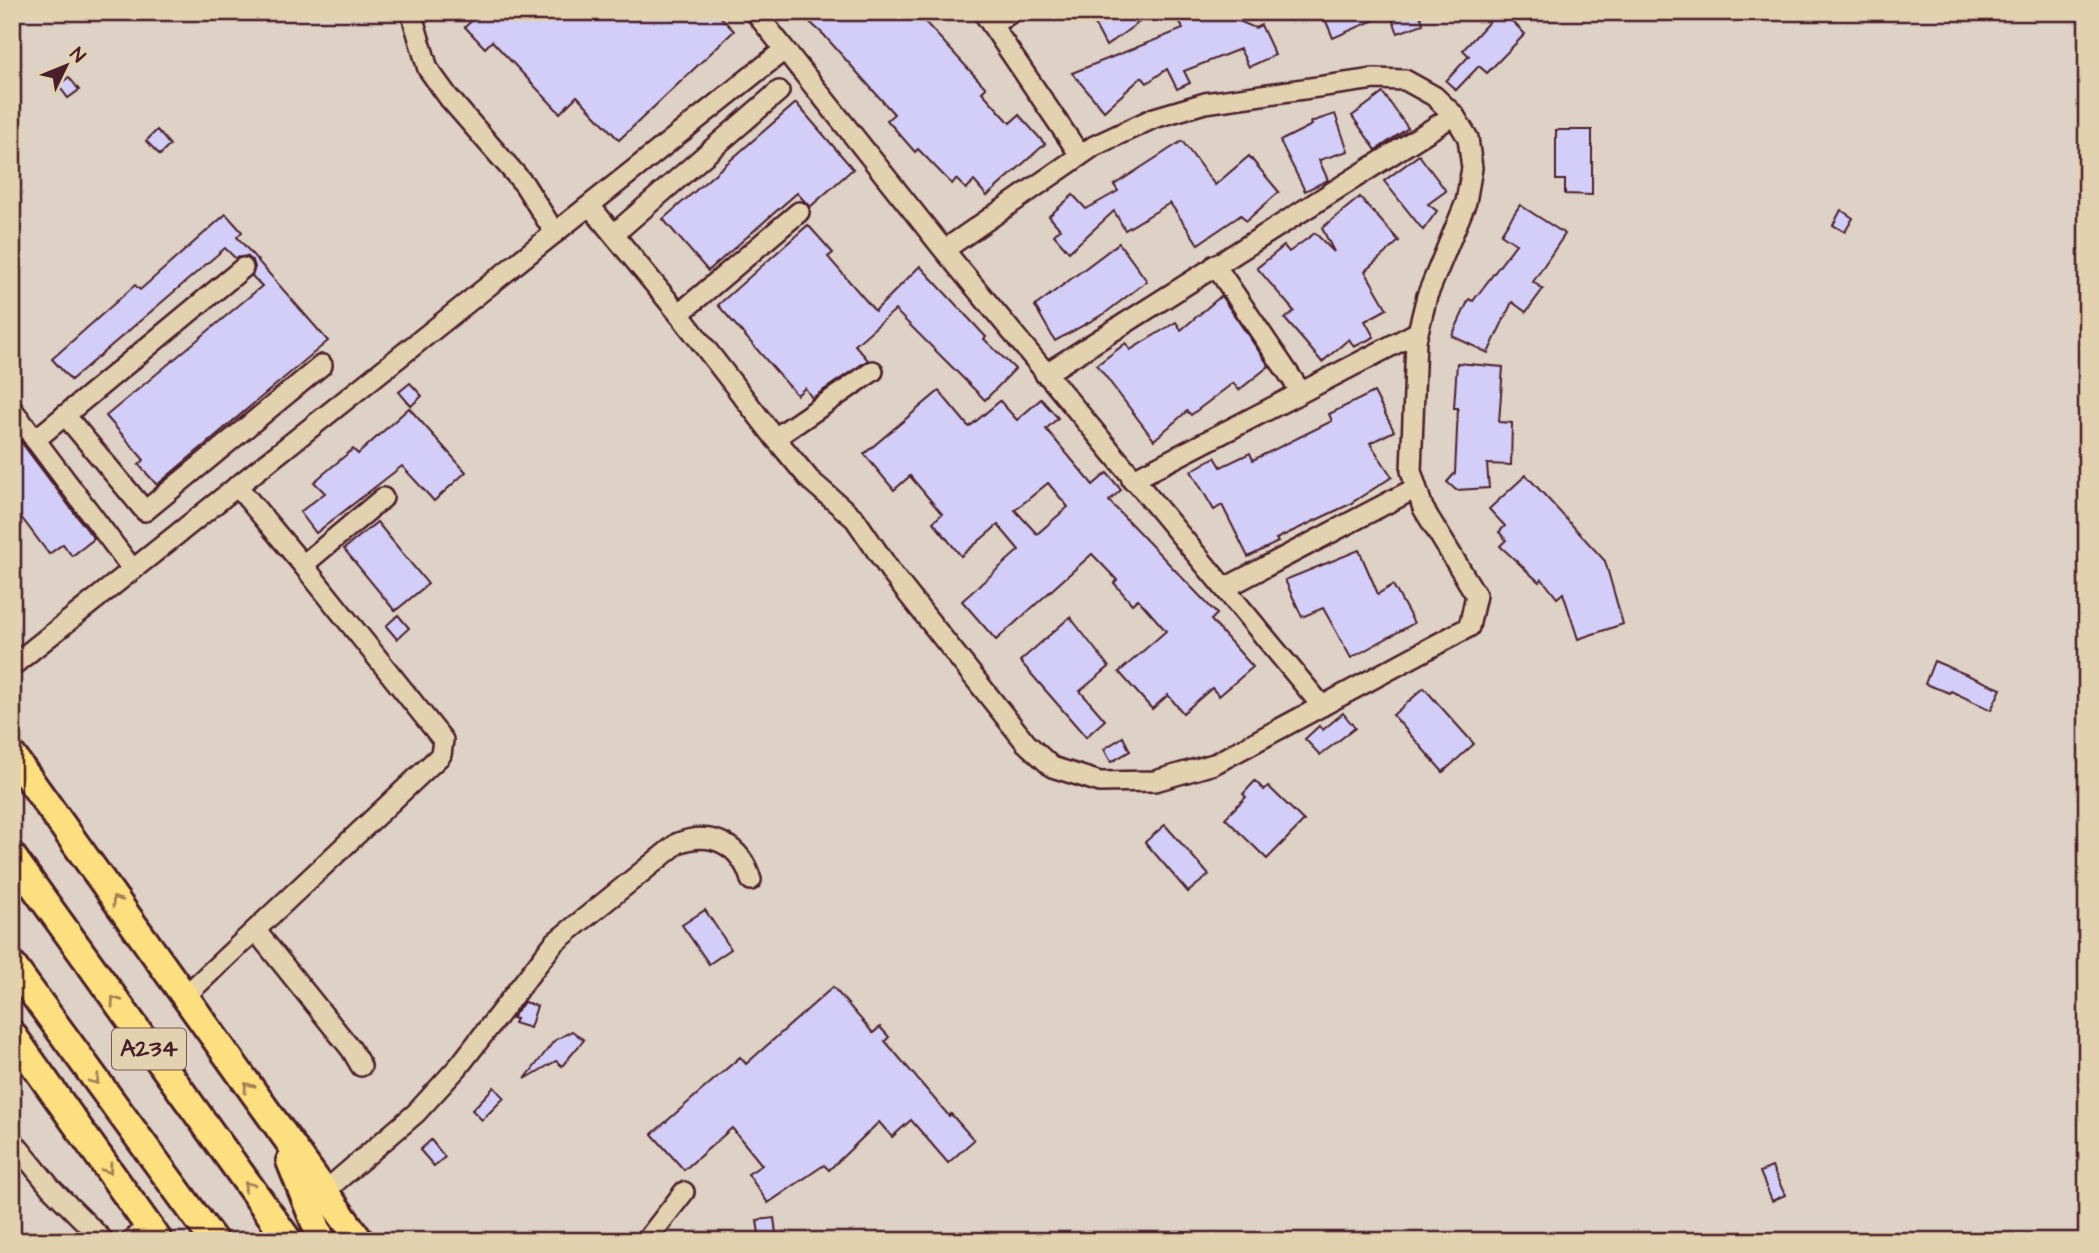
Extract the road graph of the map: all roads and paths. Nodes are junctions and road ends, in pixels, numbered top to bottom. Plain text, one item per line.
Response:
1 (411, 12) edge
2 (755, 12) edge
3 (1012, 12) edge
4 (988, 18) edge
5 (784, 50) junction
6 (779, 91) dead end
7 (1454, 115) junction
8 (1080, 155) junction
9 (590, 206) junction
10 (799, 212) dead end
11 (555, 233) junction
12 (614, 234) junction
13 (944, 250) junction
14 (1215, 265) junction
15 (243, 268) dead end
16 (680, 314) junction
17 (1418, 332) junction
18 (322, 365) dead end
19 (873, 371) dead end
20 (1045, 374) junction
21 (1301, 392) junction
22 (12, 409) edge
23 (65, 415) junction
24 (775, 438) junction
25 (35, 440) junction
26 (1132, 480) junction
27 (237, 486) junction
28 (1416, 488) junction
29 (383, 498) dead end
30 (303, 565) junction
31 (133, 570) junction
32 (1225, 588) junction
33 (12, 666) edge
34 (1322, 706) junction
35 (12, 755) edge
36 (12, 856) edge
37 (751, 880) dead end
38 (256, 931) junction
39 (12, 965) edge
40 (184, 997) junction
41 (12, 1034) edge
42 (361, 1066) dead end
43 (275, 1124) junction
44 (12, 1140) edge
45 (324, 1192) junction
46 (684, 1192) dead end
47 (146, 1236) edge
48 (104, 1241) edge
49 (214, 1241) edge
50 (289, 1241) edge
51 (322, 1241) edge
52 (360, 1241) edge
53 (646, 1241) edge

1 - 11 street
2 - 5 street
3 - 4 street
4 - 8 street
5 - 9 street
5 - 13 street
6 - 12 street
7 - 8 street
7 - 14 street
7 - 17 street
8 - 13 street
9 - 11 street
9 - 12 street
10 - 16 street
11 - 27 street
12 - 16 street
13 - 20 street
14 - 20 street
14 - 21 street
15 - 23 street
16 - 24 street
17 - 21 street
17 - 28 street
18 - 23 street
19 - 24 street
20 - 26 street
21 - 26 street
22 - 25 street
23 - 25 street
24 - 34 street
25 - 31 street
26 - 32 street
27 - 30 street
27 - 31 street
28 - 32 street
28 - 34 street
29 - 30 street
30 - 38 street
31 - 33 street
32 - 34 street
40 -> 35 highway
50 -> 36 highway, A234
37 - 45 street
38 - 40 street
38 - 42 street
39 -> 49 highway, A234
43 -> 40 highway
41 -> 47 highway
43 - 45 highway
43 - 51 highway
44 - 48 street
45 - 52 highway
46 - 53 street

